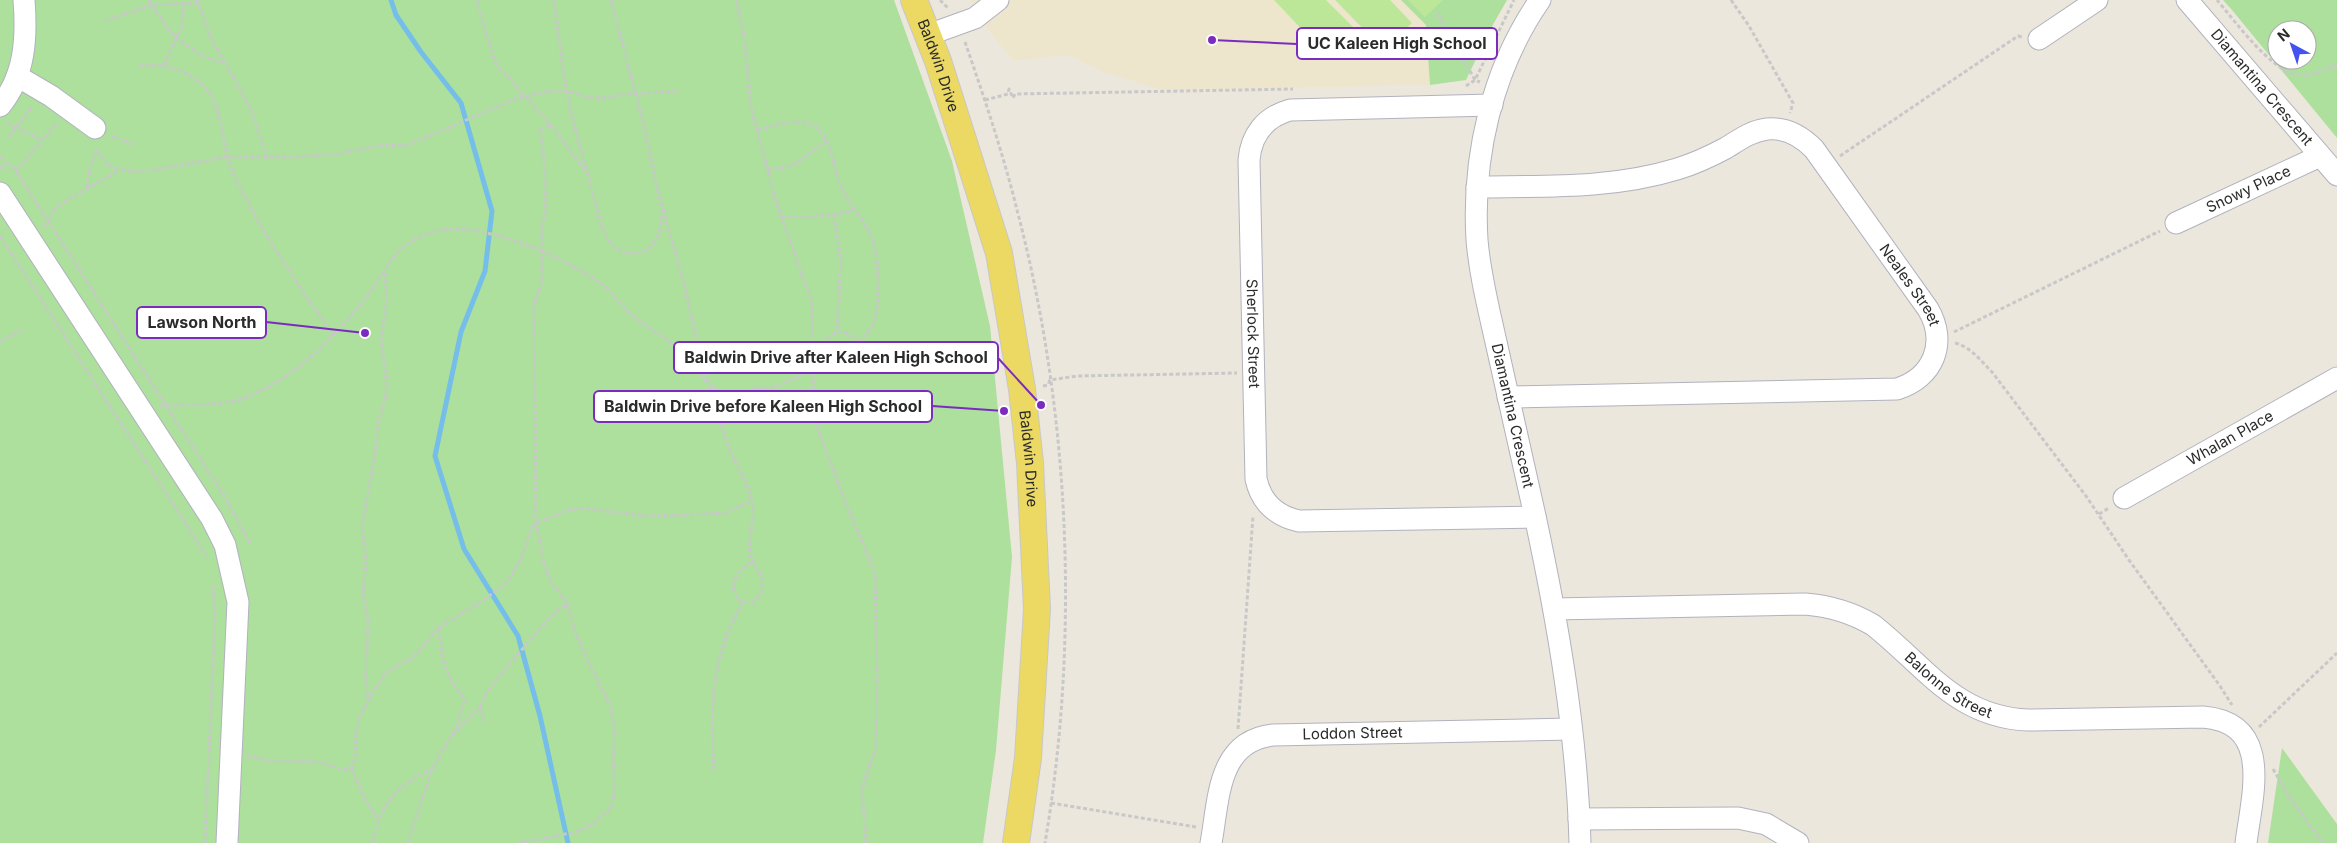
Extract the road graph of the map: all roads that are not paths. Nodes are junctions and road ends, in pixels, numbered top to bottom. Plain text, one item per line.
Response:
1 (24, 0) edge
2 (914, 0) edge
3 (998, 0) edge
4 (1540, 0) edge
5 (2097, 0) edge
6 (2187, 0) edge
7 (928, 35) junction
8 (2039, 39) road end
9 (17, 76) junction
10 (1495, 96) junction
11 (0, 106) edge
12 (95, 128) road end
13 (2320, 156) junction
14 (2337, 175) edge
15 (1477, 187) junction
16 (0, 192) edge
17 (2176, 223) road end
18 (2337, 378) edge
19 (1508, 397) junction
20 (2124, 498) dead end
21 (1535, 517) junction
22 (1554, 609) junction
23 (1571, 729) junction
24 (1579, 819) junction
25 (1212, 837) edge
26 (227, 843) edge
27 (1016, 843) edge
28 (1580, 843) edge
29 (1798, 843) edge
30 (2246, 843) edge

1 - 9 street
2 - 7 main road, Baldwin Drive
3 - 7 street
4 - 10 street, Diamantina Crescent
5 - 8 street
6 - 13 street, Diamantina Crescent
7 - 27 main road, Baldwin Drive
9 - 11 street
9 - 12 street
10 - 15 street, Diamantina Crescent
10 - 21 street, Sherlock Street
13 - 14 street, Diamantina Crescent
13 - 17 street, Snowy Place
15 - 19 street, Diamantina Crescent
15 - 19 street, Neales Street
16 - 26 street
18 - 20 street, Whalan Place
19 - 21 street, Diamantina Crescent
21 - 22 street, Diamantina Crescent
22 - 23 street, Diamantina Crescent
22 - 30 street, Balonne Street
23 - 24 street, Diamantina Crescent
23 - 25 street, Loddon Street
24 - 28 street, Diamantina Crescent
24 - 29 street

